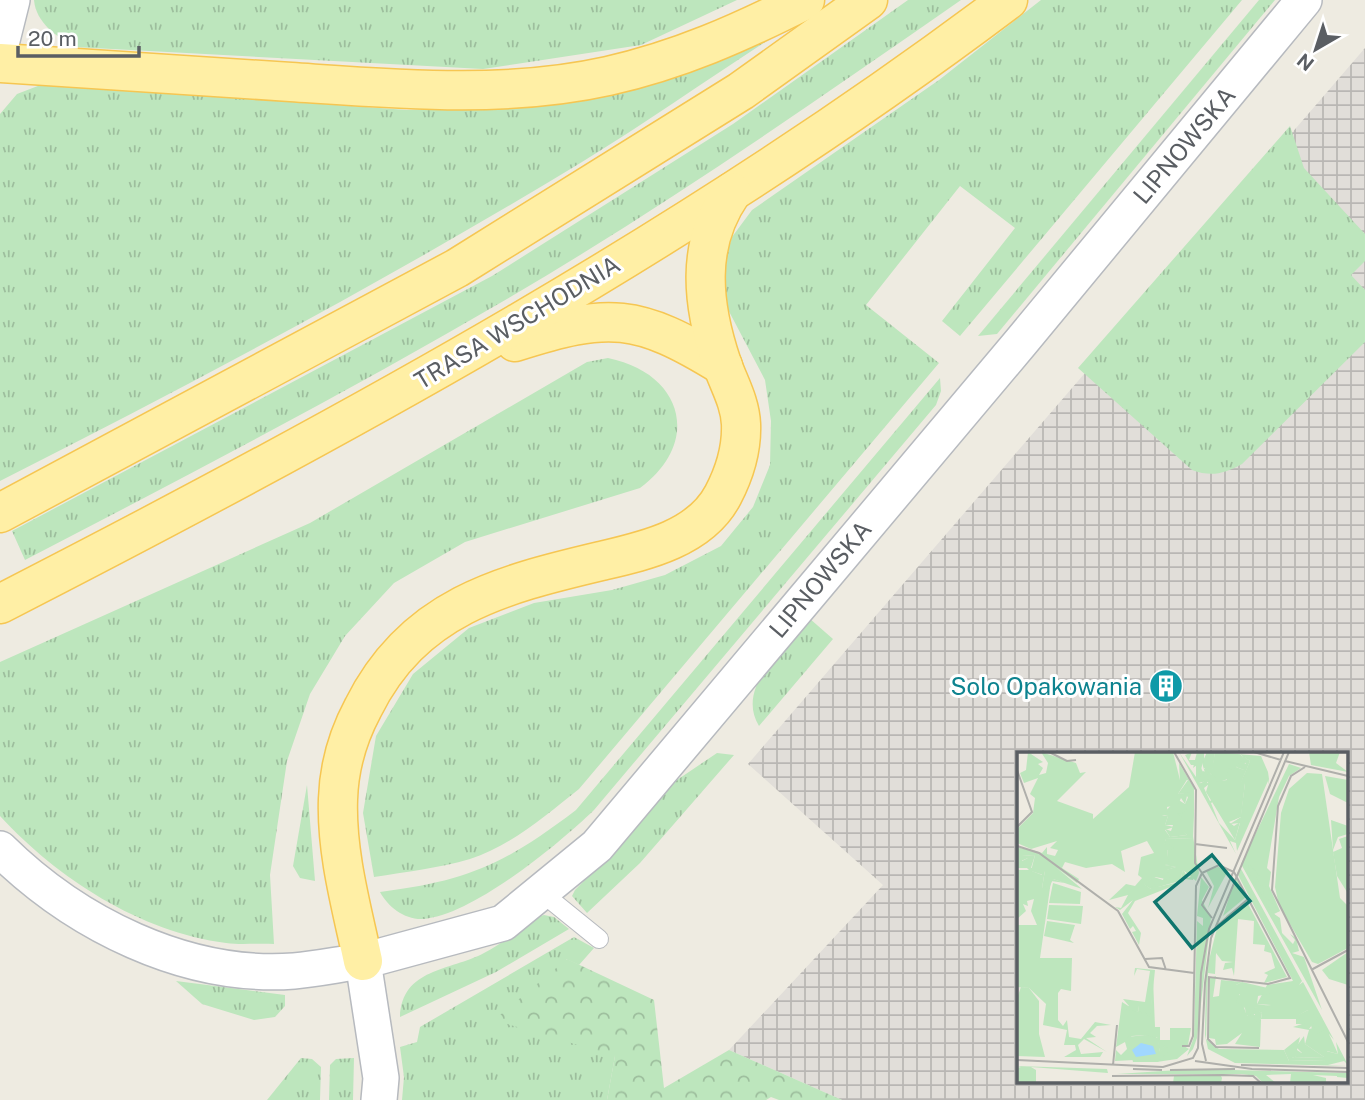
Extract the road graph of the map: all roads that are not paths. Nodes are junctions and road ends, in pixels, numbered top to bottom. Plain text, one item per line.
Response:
1 (12, 0) edge
2 (805, 0) edge
3 (867, 0) edge
4 (1008, 0) edge
5 (1304, 0) edge
6 (0, 48) edge
7 (0, 63) edge
8 (732, 191) junction
9 (460, 360) junction
10 (723, 366) junction
11 (0, 513) edge
12 (0, 604) edge
13 (0, 849) edge
14 (541, 892) junction
15 (599, 939) dead end
16 (363, 961) junction
17 (379, 1100) edge

1 - 6 street
2 - 7 main road
3 - 11 main road
4 - 8 main road, TRASA WSCHODNIA
5 - 14 street, LIPNOWSKA
8 - 9 main road, TRASA WSCHODNIA
8 - 10 main road
9 - 10 main road
9 - 12 main road, TRASA WSCHODNIA
10 - 16 main road
13 - 16 street, LIPNOWSKA
14 - 15 lane
14 - 16 street, LIPNOWSKA
16 - 17 street

